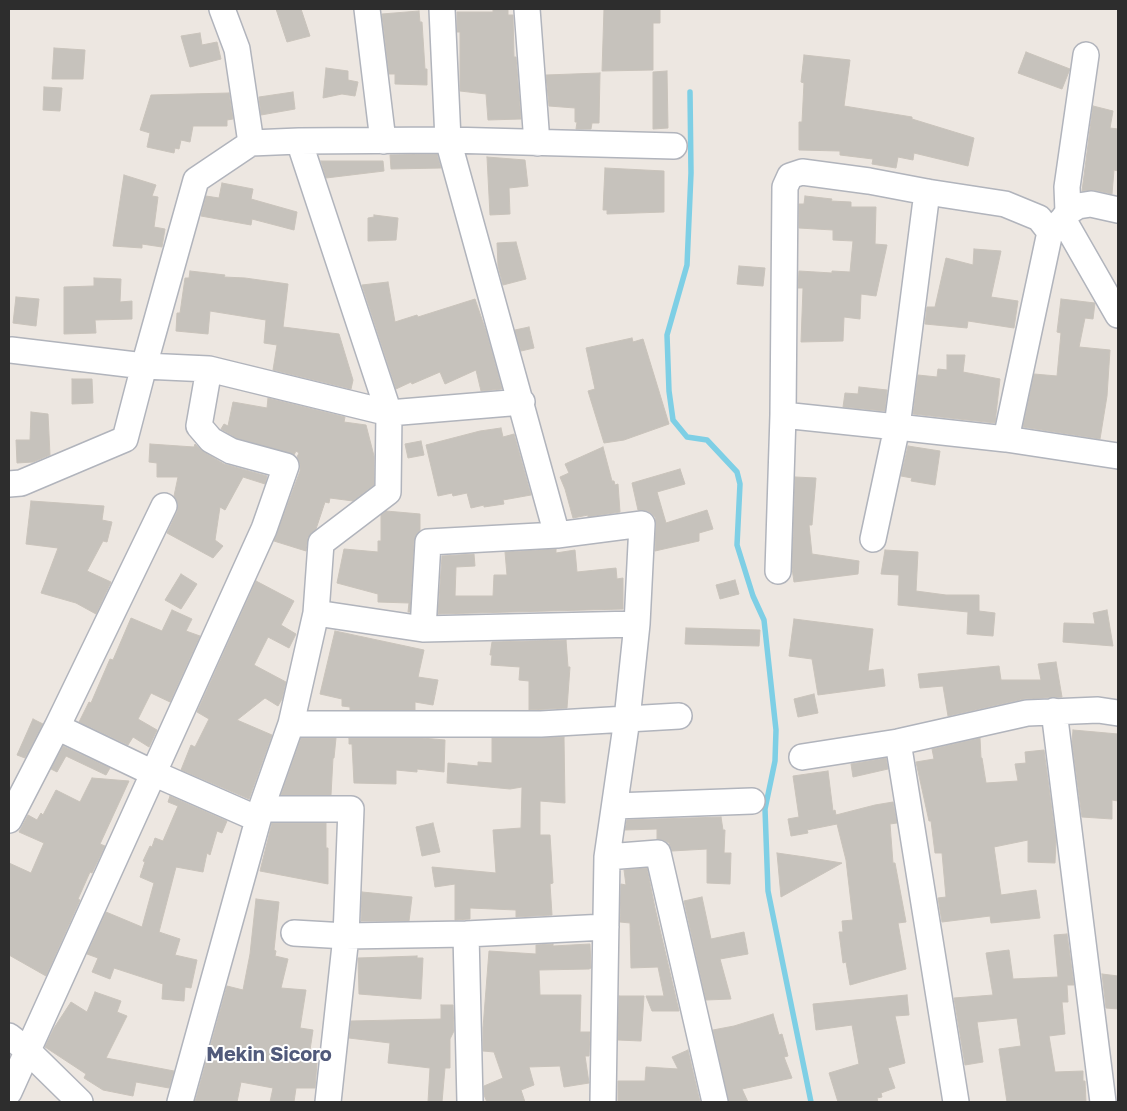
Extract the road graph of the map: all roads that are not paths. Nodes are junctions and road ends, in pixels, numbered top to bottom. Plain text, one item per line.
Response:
1 (222, 9) edge
2 (367, 9) edge
3 (442, 9) edge
4 (527, 9) edge
5 (1086, 55) dead end
6 (448, 140) junction
7 (299, 141) junction
8 (383, 141) junction
9 (251, 143) junction
10 (537, 143) junction
11 (674, 146) dead end
12 (927, 192) junction
13 (1118, 210) edge
14 (1060, 221) junction
15 (1118, 315) edge
16 (12, 350) dead end
17 (144, 366) junction
18 (209, 369) junction
19 (522, 402) junction
20 (389, 413) junction
21 (783, 415) junction
22 (897, 427) junction
23 (1006, 440) junction
24 (1118, 456) edge
25 (9, 484) edge
26 (164, 506) dead end
27 (557, 535) junction
28 (873, 539) dead end
29 (778, 571) dead end
30 (316, 613) junction
31 (637, 624) junction
32 (423, 629) junction
33 (1054, 711) junction
34 (1118, 713) edge
35 (679, 716) dead end
36 (627, 719) junction
37 (291, 724) junction
38 (57, 727) junction
39 (898, 742) junction
40 (802, 757) dead end
41 (153, 773) junction
42 (752, 801) dead end
43 (615, 806) junction
44 (259, 814) junction
45 (9, 820) edge
46 (608, 857) junction
47 (606, 927) junction
48 (294, 933) dead end
49 (466, 934) junction
50 (346, 936) junction
51 (18, 1043) edge
52 (9, 1092) edge
53 (80, 1102) edge
54 (180, 1102) edge
55 (328, 1102) edge
56 (470, 1102) edge
57 (603, 1102) edge
58 (715, 1102) edge
59 (956, 1102) edge
60 (1103, 1102) edge

1 - 9 street
2 - 8 street
3 - 6 street
4 - 10 street
5 - 14 street
6 - 8 street
6 - 10 street
6 - 19 street
7 - 8 street
7 - 9 street
7 - 20 street
9 - 17 street
10 - 11 street
12 - 14 street
12 - 21 street
12 - 22 street
13 - 14 street
14 - 15 street
14 - 23 street
16 - 17 street
17 - 18 street
17 - 25 street
18 - 20 street
18 - 41 street
19 - 20 street
19 - 27 street
20 - 30 street
21 - 22 street
21 - 29 street
22 - 23 street
22 - 28 street
23 - 24 street
26 - 38 street
27 - 31 street
27 - 32 street
30 - 32 street
30 - 37 street
31 - 32 street
31 - 36 street
33 - 34 street
33 - 39 street
33 - 60 street
35 - 36 street
36 - 37 street
36 - 43 street
37 - 44 street
38 - 41 street
38 - 45 street
39 - 40 street
39 - 59 street
41 - 44 street
41 - 51 street
42 - 43 street
43 - 46 street
44 - 50 street
44 - 54 street
46 - 47 street
46 - 58 street
47 - 49 street
47 - 57 street
48 - 50 street
49 - 50 street
49 - 56 street
50 - 55 street
51 - 52 street
51 - 53 street

